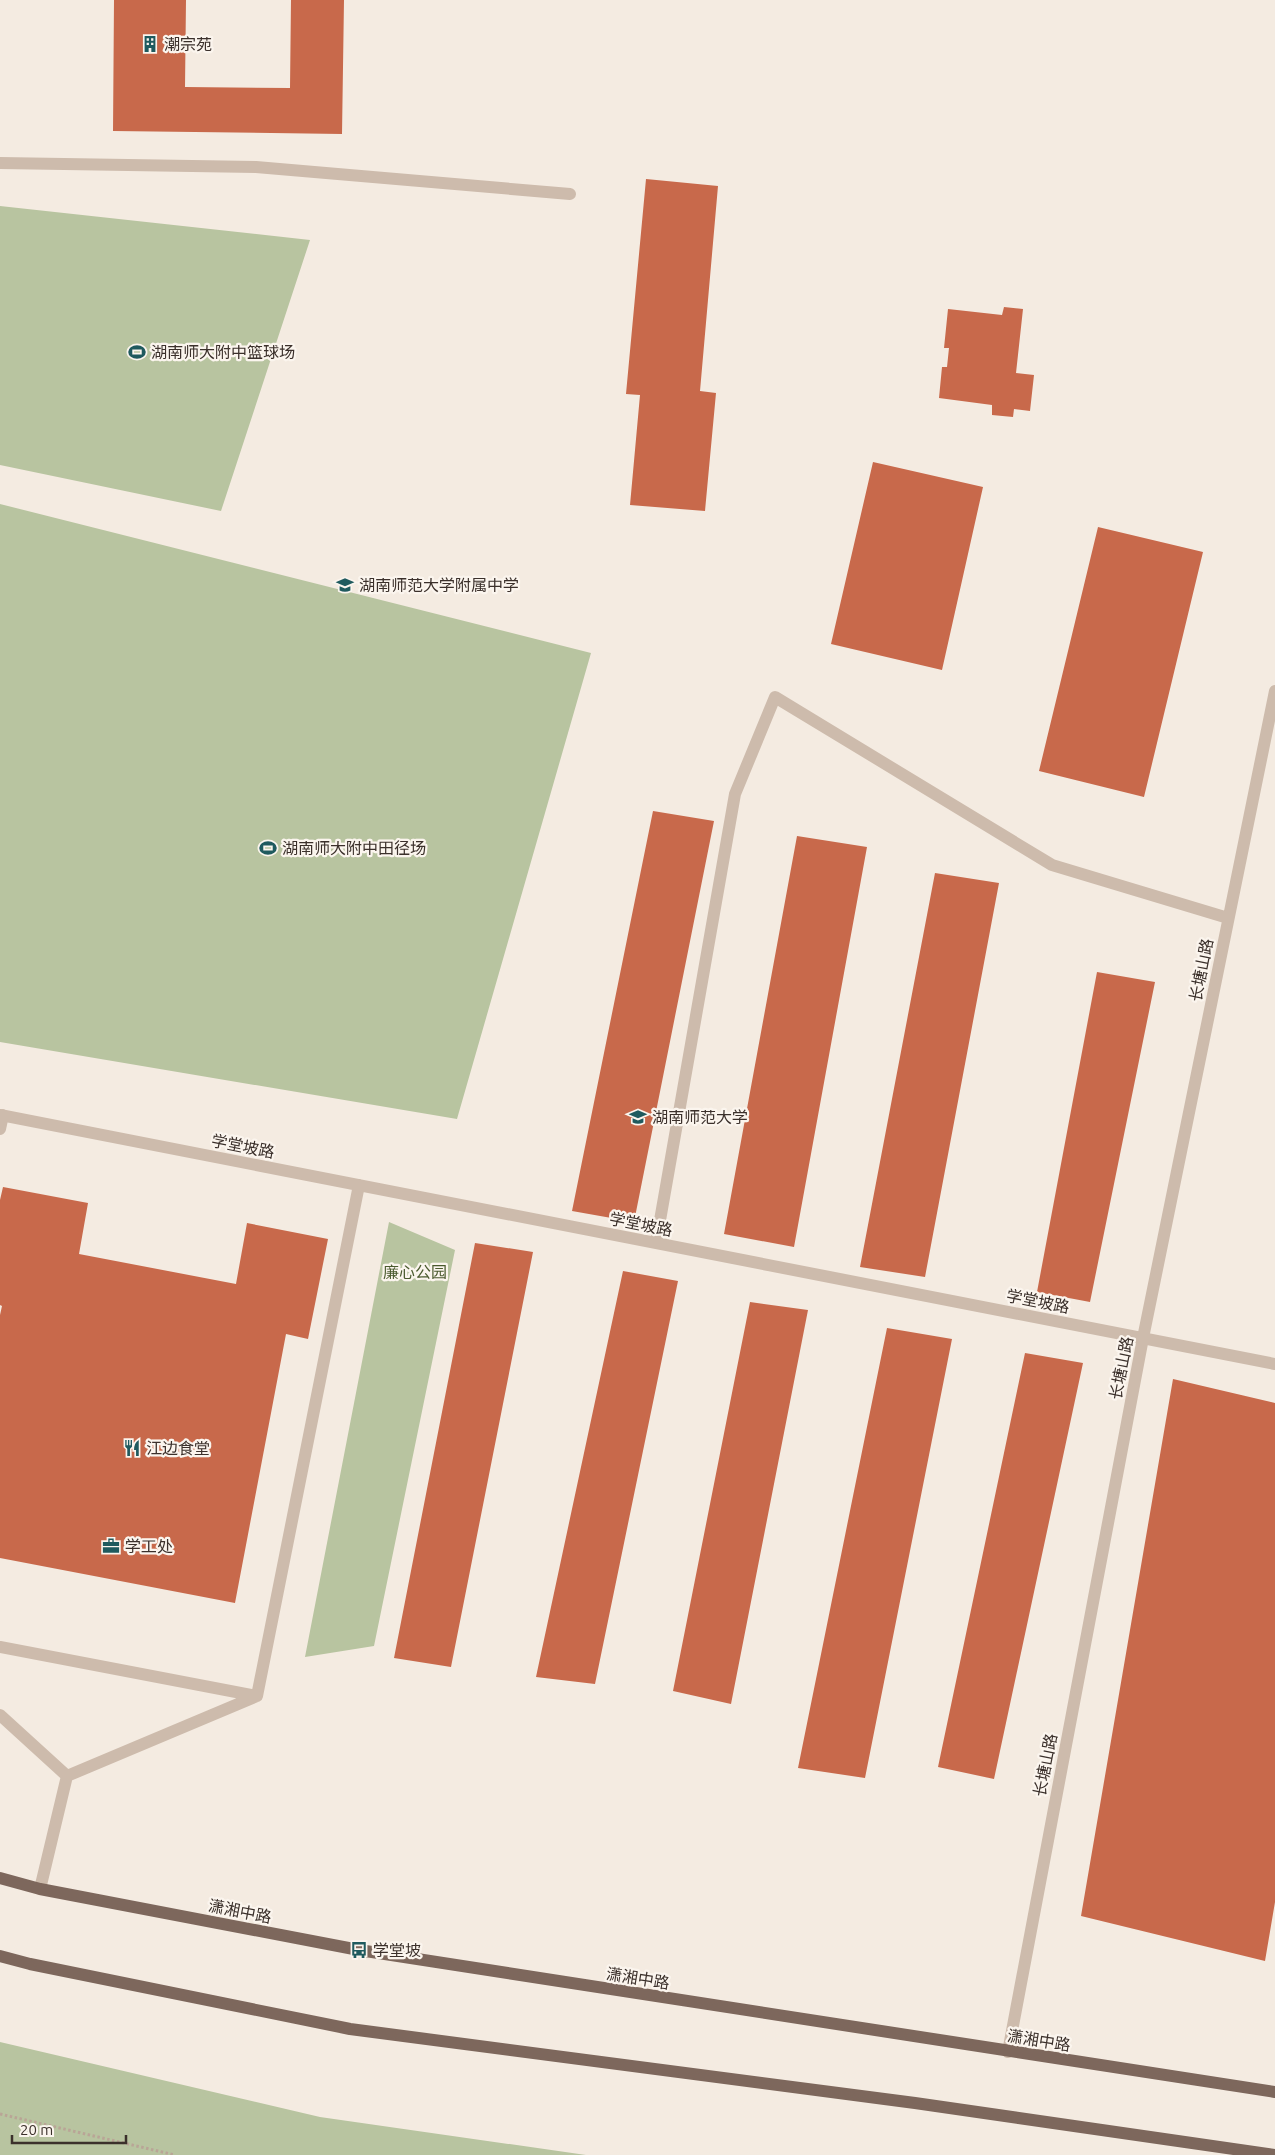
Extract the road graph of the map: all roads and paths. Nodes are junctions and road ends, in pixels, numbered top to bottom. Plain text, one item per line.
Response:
1 (0, 163) edge
2 (570, 194) dead end
3 (1275, 691) edge
4 (1228, 918) junction
5 (1, 1115) edge
6 (0, 1129) edge
7 (359, 1185) junction
8 (656, 1243) junction
9 (1143, 1338) junction
10 (1275, 1364) edge
11 (0, 1647) edge
12 (257, 1696) junction
13 (0, 1715) edge
14 (67, 1776) junction
15 (0, 1878) edge
16 (40, 1889) junction
17 (0, 1956) edge
18 (1008, 2052) junction
19 (1275, 2092) edge
20 (0, 2114) edge
21 (175, 2155) edge
22 (1275, 2155) edge

1 - 2 street
3 - 4 street, 长塘山路
4 - 8 street
4 - 9 street, 长塘山路
5 - 6 street
5 - 7 street, 学堂坡路
7 - 8 street, 学堂坡路
7 - 12 street
8 - 9 street, 学堂坡路
9 - 10 street, 学堂坡路
9 - 18 street, 长塘山路
11 - 12 street
12 - 14 street
13 - 14 street
14 - 16 street
15 - 16 main road, 潇湘中路
16 - 18 main road, 潇湘中路
17 - 22 main road
18 - 19 main road, 潇湘中路
20 - 21 path

